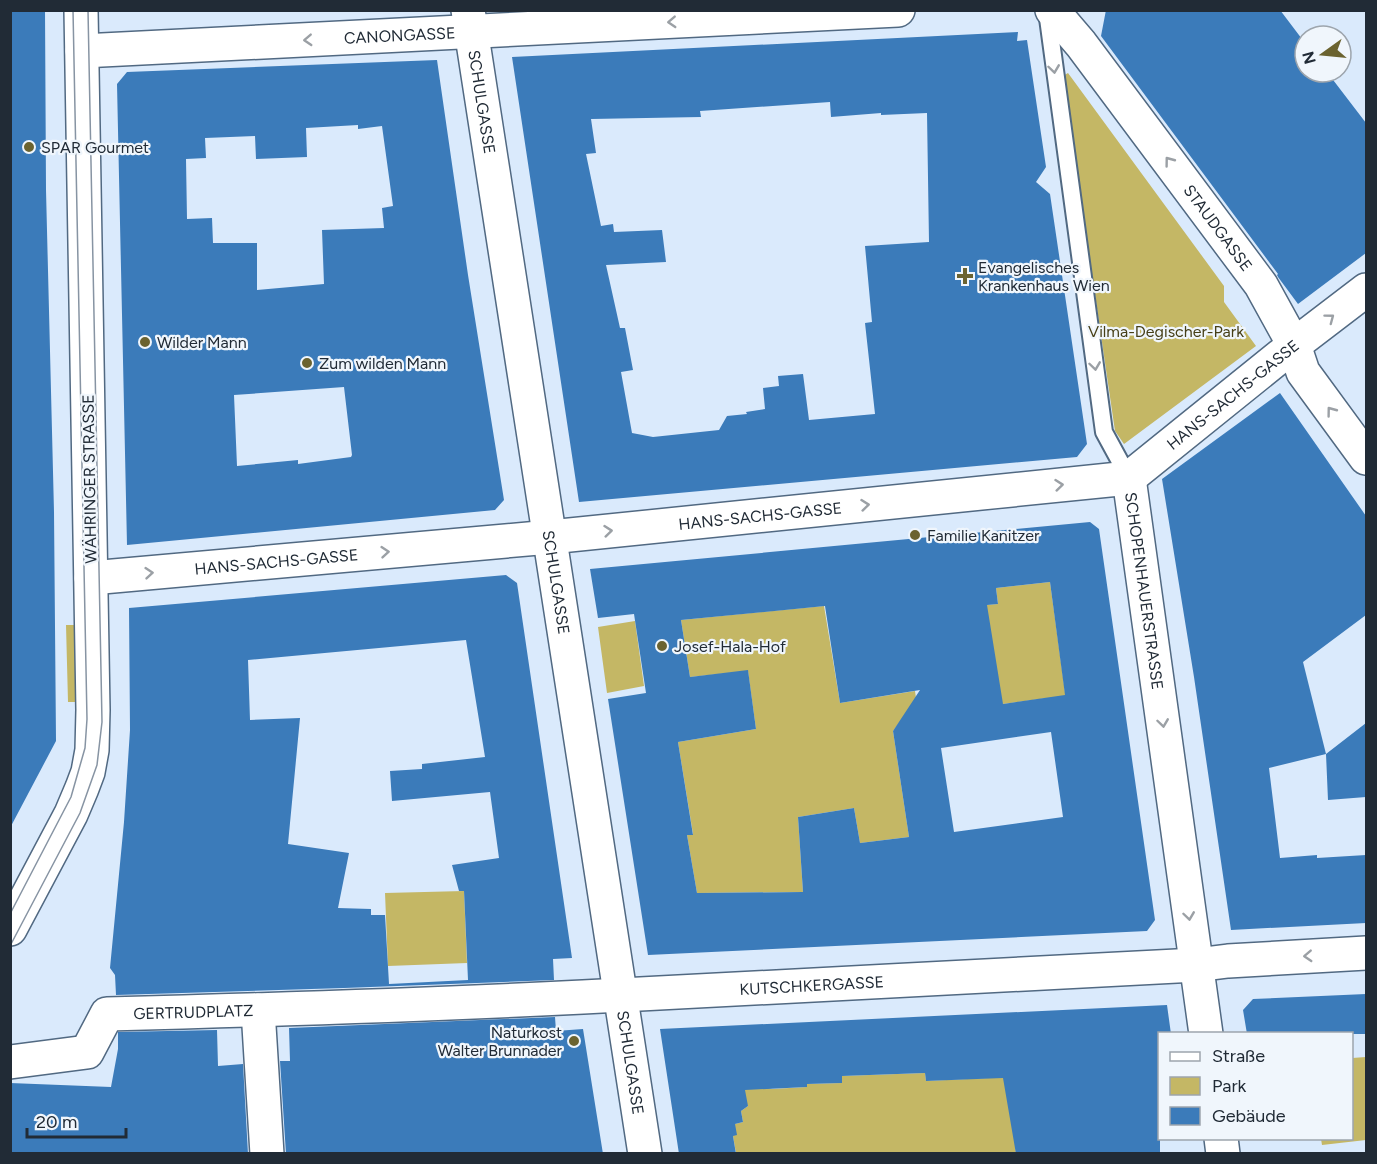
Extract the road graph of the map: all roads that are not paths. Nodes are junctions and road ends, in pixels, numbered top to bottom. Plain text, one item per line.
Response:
1 (81, 10) edge
2 (898, 10) edge
3 (1047, 10) edge
4 (1052, 10) edge
5 (469, 21) edge
6 (82, 51) junction
7 (1366, 290) edge
8 (1294, 345) junction
9 (1366, 458) edge
10 (1129, 478) junction
11 (550, 537) junction
12 (91, 578) junction
13 (10, 930) edge
14 (1366, 953) edge
15 (1196, 965) junction
16 (620, 995) junction
17 (258, 1010) junction
18 (1206, 1032) edge
19 (10, 1062) edge
20 (267, 1154) edge
21 (645, 1154) edge

1 - 6 street, WÄHRINGER STRASSE
2 -> 5 street, CANONGASSE
3 -> 10 lane, SCHOPENHAUERSTRASSE
8 -> 4 street, STAUDGASSE
5 -> 6 street, CANONGASSE
5 - 11 street, SCHULGASSE
6 - 12 street, WÄHRINGER STRASSE
8 -> 7 street, HANS-SACHS-GASSE
9 -> 8 street, STAUDGASSE
8 - 10 street, HANS-SACHS-GASSE
11 -> 10 street, HANS-SACHS-GASSE
10 -> 15 street, SCHOPENHAUERSTRASSE
12 -> 11 street, HANS-SACHS-GASSE
11 - 16 street, SCHULGASSE
12 - 13 street, WÄHRINGER STRASSE
14 -> 15 street, KUTSCHKERGASSE
15 - 16 street, KUTSCHKERGASSE
15 - 18 street, SCHOPENHAUERSTRASSE
16 - 17 street, KUTSCHKERGASSE
16 - 21 street, SCHULGASSE
17 - 19 street, GERTRUDPLATZ
17 - 20 street, GERTRUDPLATZ

